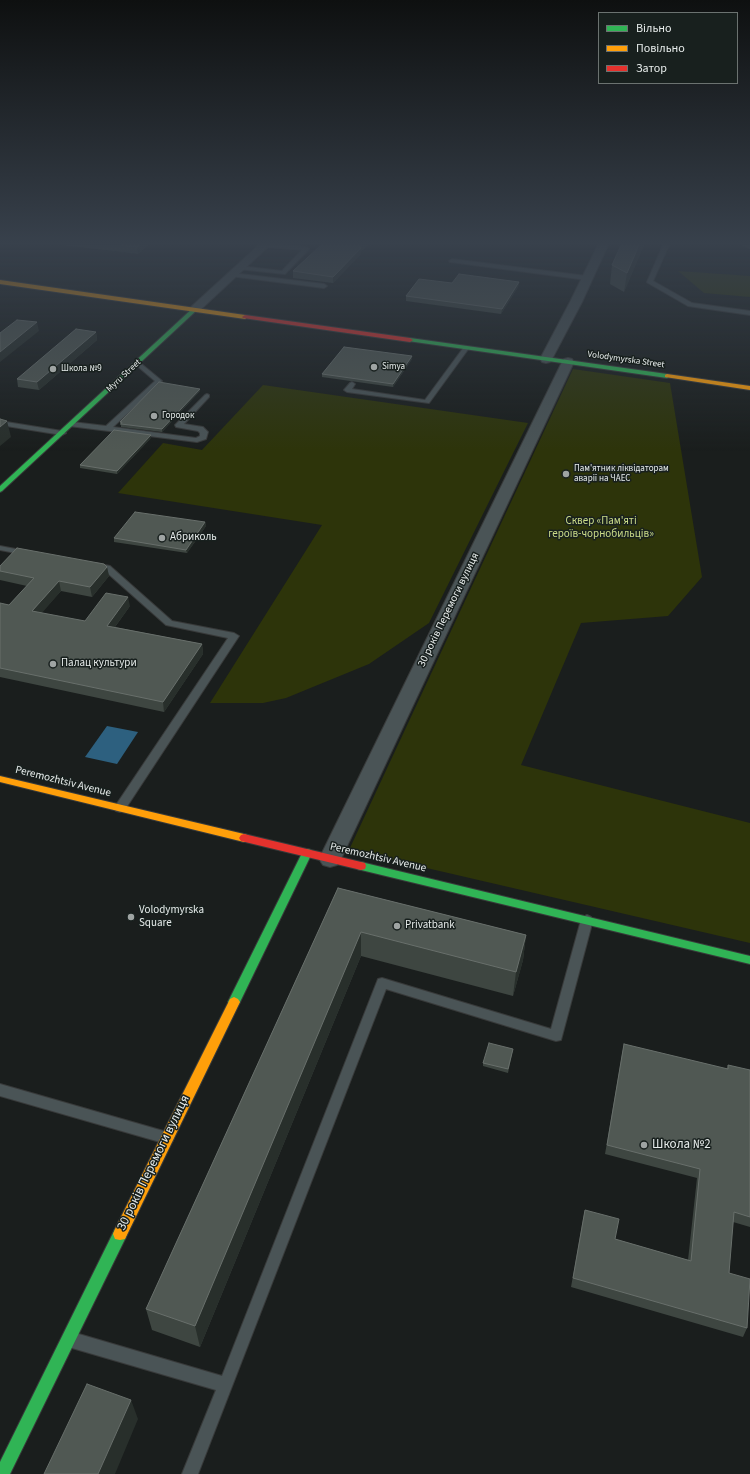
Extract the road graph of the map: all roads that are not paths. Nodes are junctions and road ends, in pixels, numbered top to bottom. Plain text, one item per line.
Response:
1 (190, 314) edge
2 (228, 314) edge
3 (569, 314) edge
4 (466, 348) junction
5 (546, 359) junction
6 (568, 362) junction
7 (137, 363) junction
8 (352, 384) edge
9 (750, 388) edge
10 (207, 396) dead end
11 (0, 423) edge
12 (72, 424) junction
13 (107, 428) junction
14 (62, 433) junction
15 (0, 490) edge
16 (0, 548) edge
17 (38, 555) edge
18 (84, 564) edge
19 (0, 779) edge
20 (120, 808) junction
21 (307, 853) junction
22 (330, 859) junction
23 (587, 920) junction
24 (750, 960) edge
25 (0, 1090) edge
26 (167, 1138) junction
27 (68, 1338) junction
28 (226, 1385) junction
29 (2, 1474) edge
30 (190, 1474) edge

1 - 7 street, Myru Street
2 - 4 street, Volodymyrska Street
3 - 5 street
4 - 5 street, Volodymyrska Street
4 - 8 lane
5 - 6 street, Volodymyrska Street
6 - 9 street, Volodymyrska Street
6 - 22 street, 30 років Перемоги вулиця
7 - 12 street, Myru Street
7 - 13 lane
10 - 13 lane
11 - 14 lane
12 - 13 lane
12 - 14 street, Myru Street
14 - 15 street, Myru Street
16 - 17 lane
18 - 20 lane
19 - 20 street, Peremozhtsiv Avenue
20 - 21 street, Peremozhtsiv Avenue
21 - 22 street, Peremozhtsiv Avenue
21 - 26 street, 30 років Перемоги вулиця
22 - 23 street, Peremozhtsiv Avenue
23 - 24 street, Peremozhtsiv Avenue
23 - 28 lane
25 - 26 lane
26 - 27 street, 30 років Перемоги вулиця
27 - 28 lane
27 - 29 street, 30 років Перемоги вулиця
28 - 30 lane

